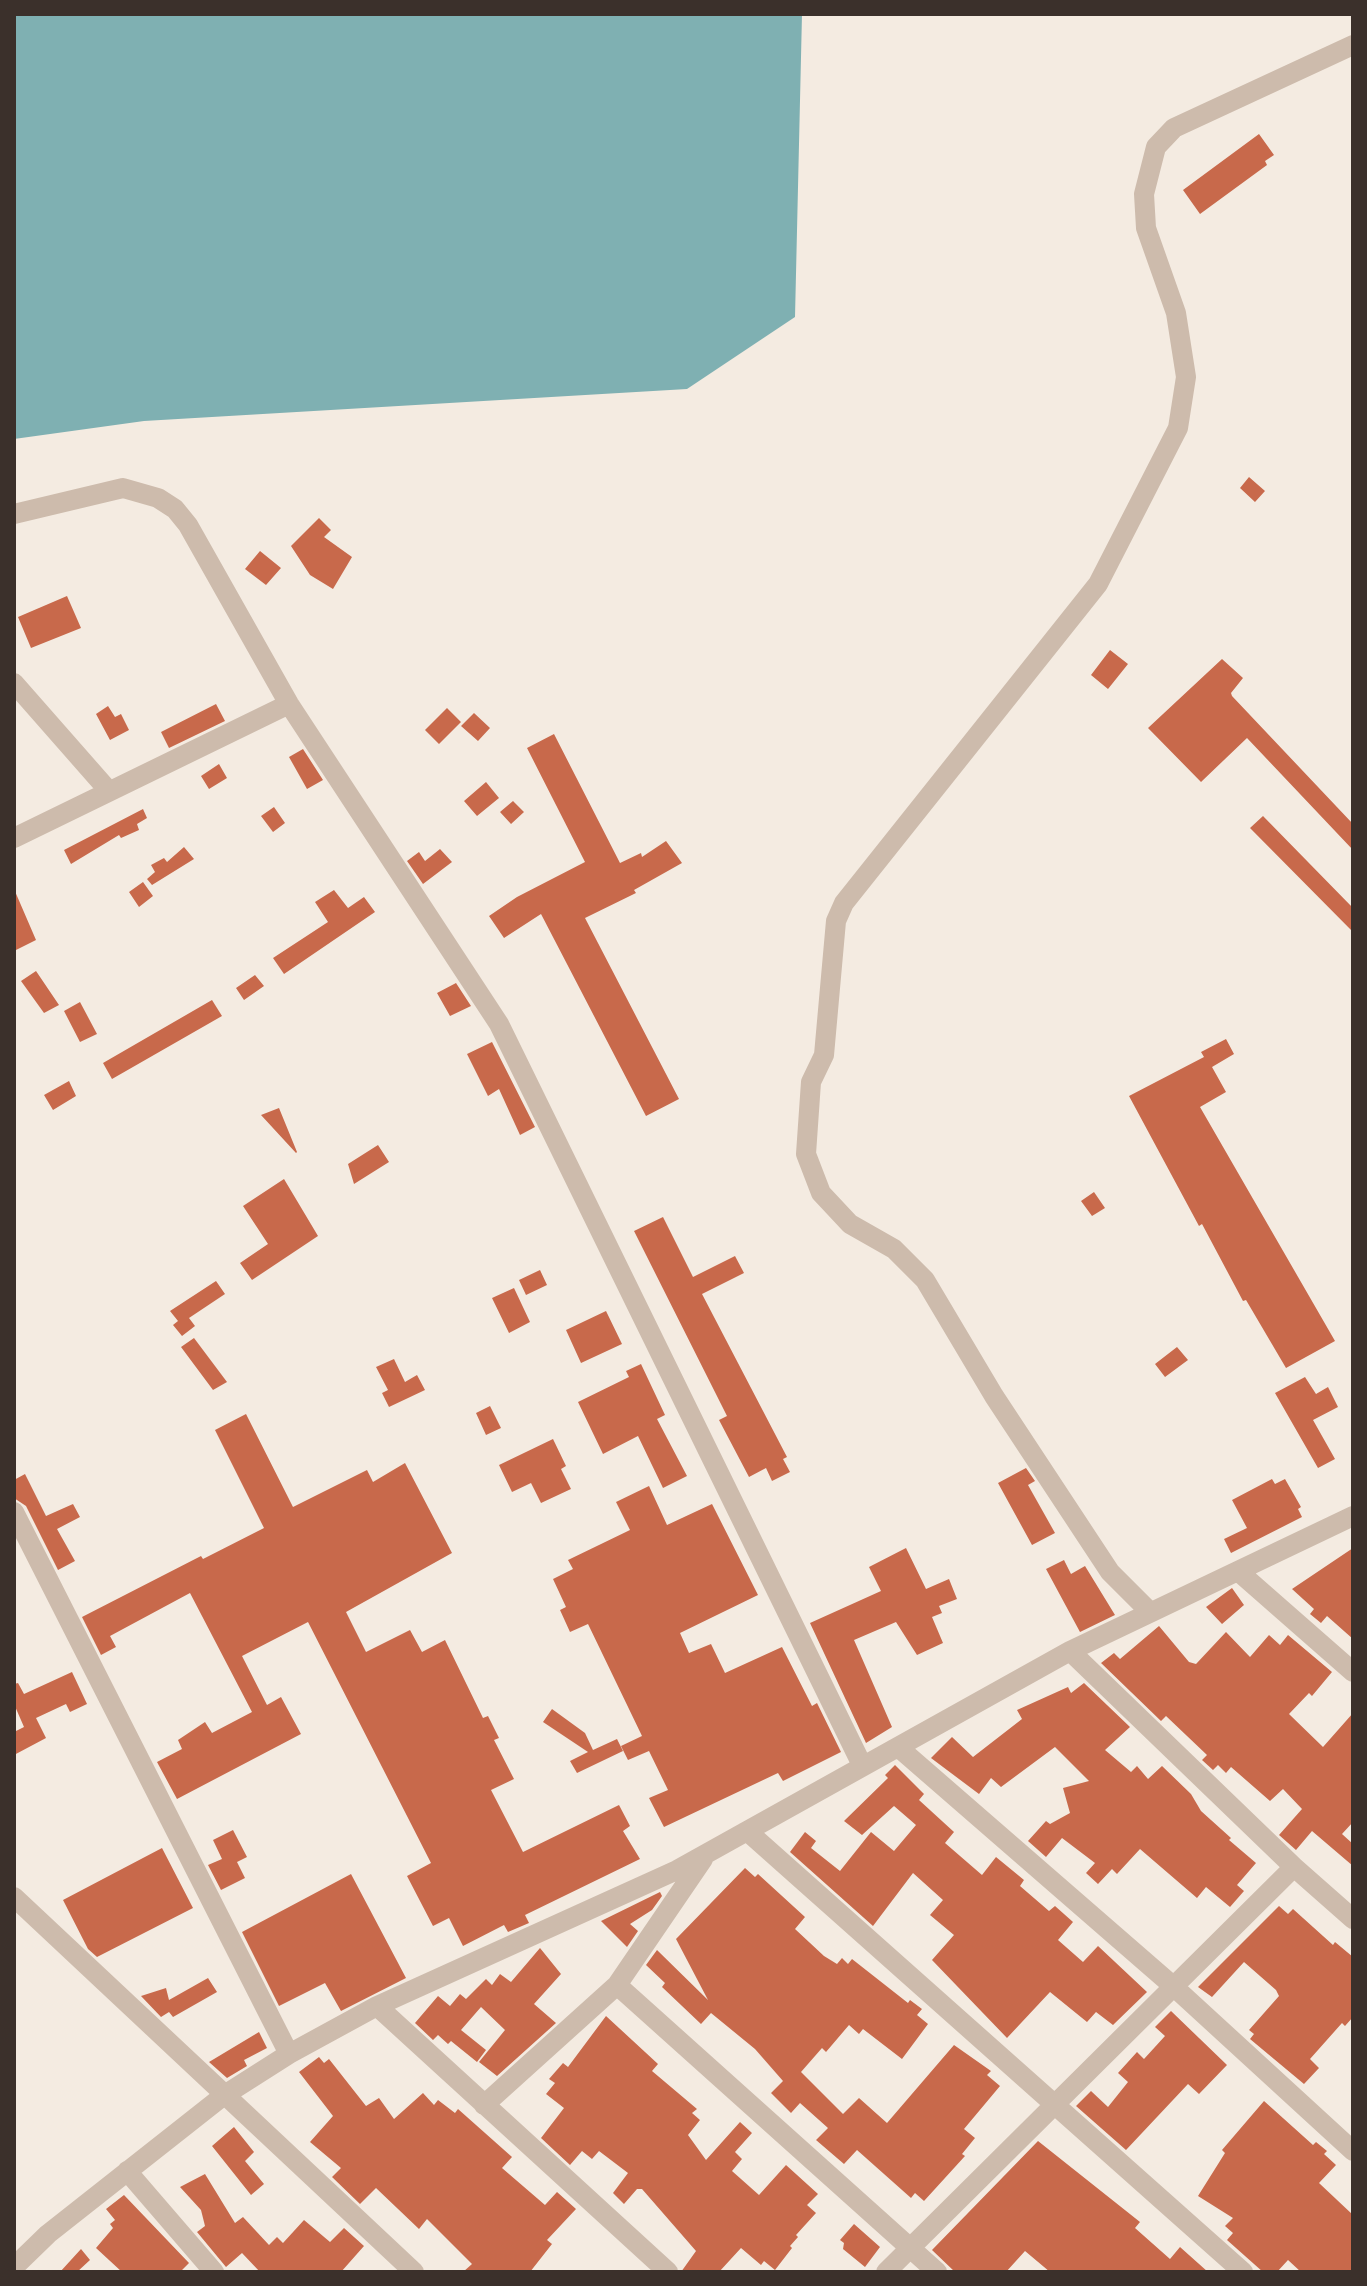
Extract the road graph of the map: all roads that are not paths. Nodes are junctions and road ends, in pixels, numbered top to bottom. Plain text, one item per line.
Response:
1 (1353, 45) edge
2 (14, 514) edge
3 (14, 683) edge
4 (289, 704) junction
5 (108, 790) junction
6 (14, 838) edge
7 (14, 1512) edge
8 (1353, 1516) edge
9 (1239, 1572) junction
10 (1149, 1611) junction
11 (1070, 1651) junction
12 (1353, 1672) edge
13 (898, 1747) junction
14 (862, 1765) junction
15 (747, 1831) junction
16 (705, 1855) junction
17 (1294, 1867) junction
18 (14, 1897) edge
19 (1353, 1919) edge
20 (617, 1985) junction
21 (1173, 1986) junction
22 (377, 2006) junction
23 (289, 2054) junction
24 (223, 2096) junction
25 (1055, 2104) junction
26 (484, 2105) junction
27 (1352, 2147) edge
28 (127, 2171) junction
29 (911, 2248) junction
30 (14, 2267) edge
31 (1231, 2268) edge
32 (214, 2272) edge
33 (414, 2272) edge
34 (668, 2272) edge
35 (886, 2272) edge
36 (937, 2272) edge

1 - 10 street
2 - 4 street
3 - 5 street
4 - 5 street
4 - 14 street
5 - 6 street
7 - 23 street
8 - 9 street
9 - 10 street
9 - 12 street
10 - 11 street
11 - 13 street
11 - 17 street
13 - 14 street
13 - 21 street
14 - 15 street
15 - 16 street
15 - 25 street
16 - 20 street
16 - 22 street
17 - 19 street
17 - 21 street
18 - 24 street
20 - 26 street
20 - 29 street
21 - 25 street
21 - 27 street
22 - 23 street
22 - 26 street
23 - 24 street
24 - 28 street
24 - 33 street
25 - 29 street
25 - 31 street
26 - 34 street
28 - 30 street
28 - 32 street
29 - 35 street
29 - 36 street

